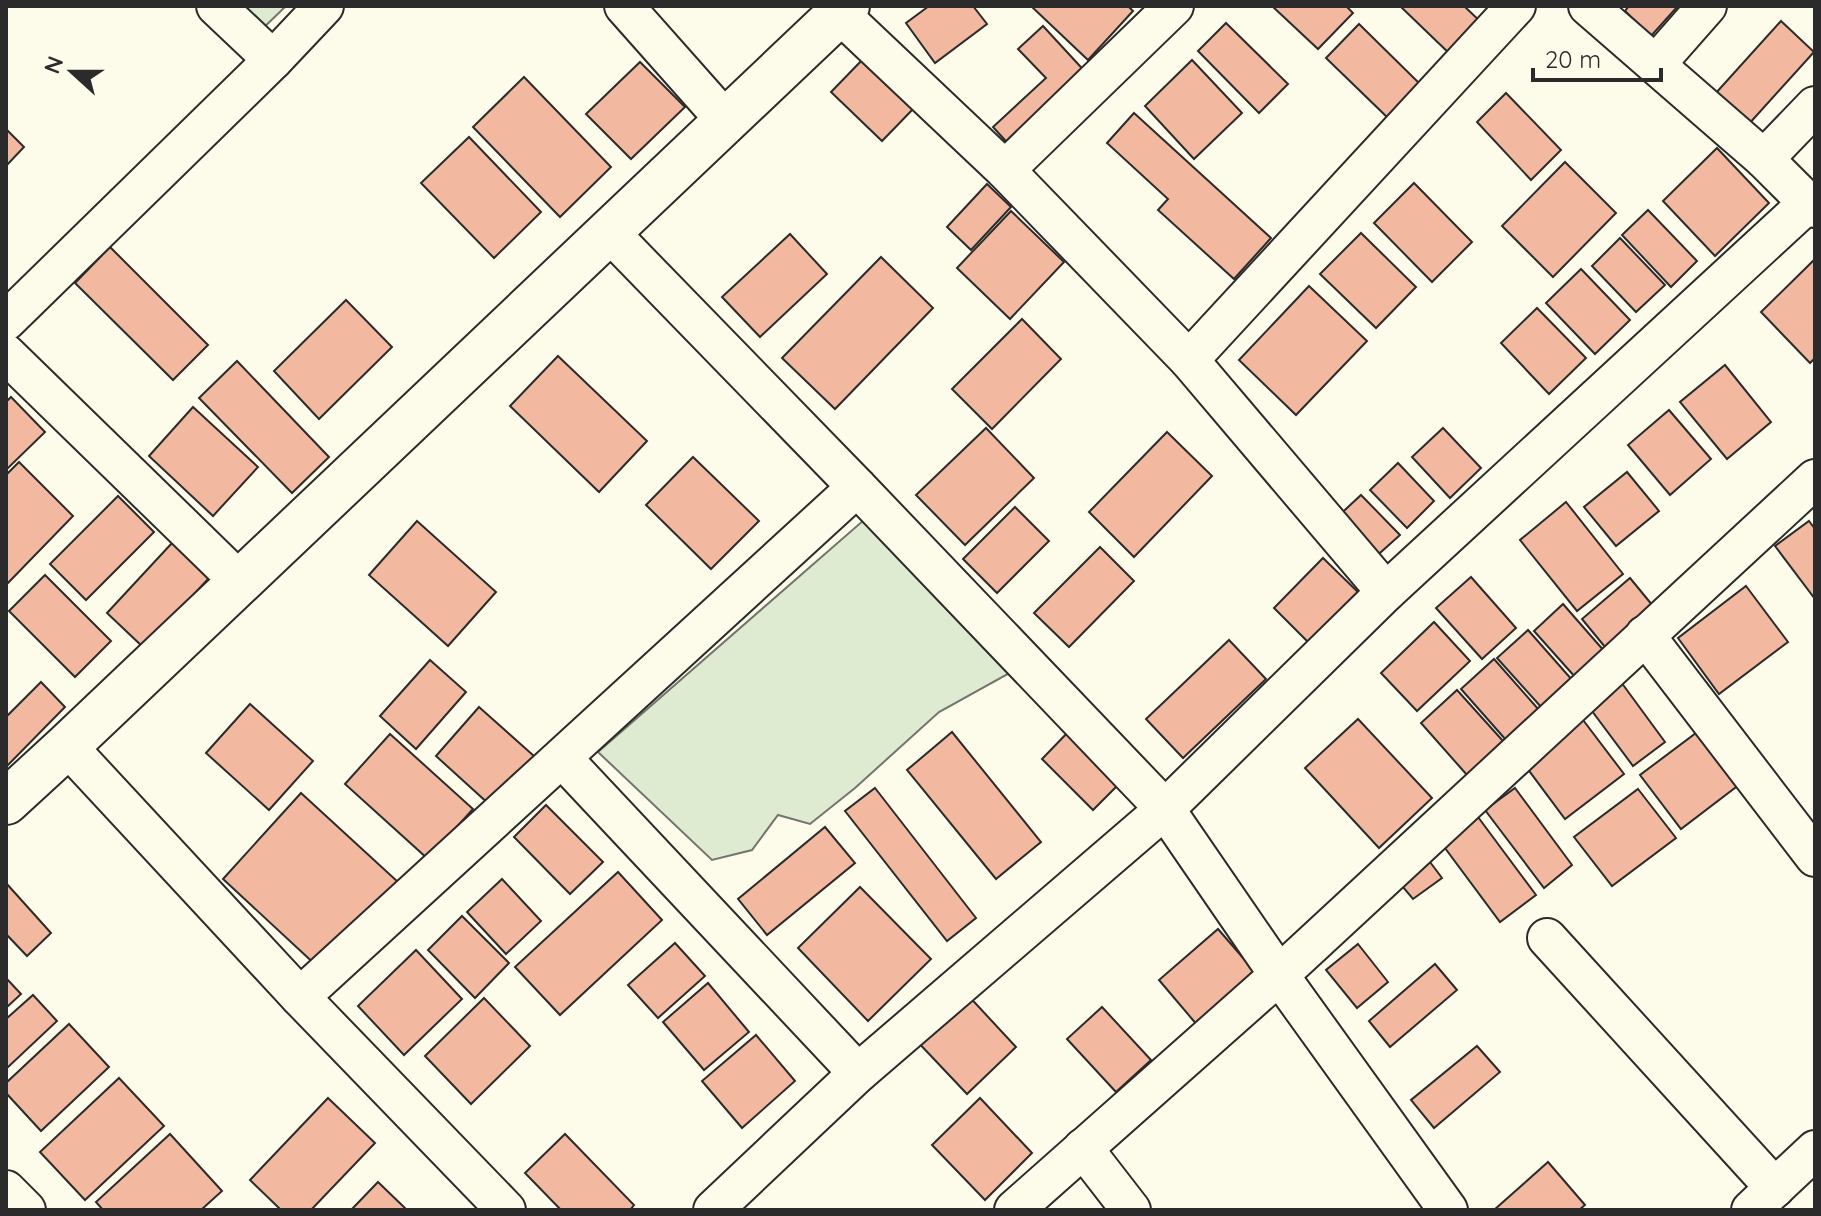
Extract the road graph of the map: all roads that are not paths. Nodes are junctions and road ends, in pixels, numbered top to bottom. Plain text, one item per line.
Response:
1 (216, 6) edge
2 (324, 6) edge
3 (624, 6) edge
4 (1174, 6) edge
5 (1516, 6) edge
6 (1588, 6) edge
7 (1707, 6) edge
8 (843, 10) edge
9 (273, 60) junction
10 (1656, 64) junction
11 (1815, 106) edge
12 (726, 121) junction
13 (1764, 159) junction
14 (1005, 170) junction
15 (1811, 206) edge
16 (609, 232) junction
17 (6, 321) edge
18 (6, 354) edge
19 (1189, 360) junction
20 (857, 487) junction
21 (1811, 490) edge
22 (239, 581) junction
23 (1386, 592) junction
24 (1645, 635) junction
25 (67, 746) junction
26 (562, 758) junction
27 (6, 802) edge
28 (1165, 809) junction
29 (1815, 857) edge
30 (1547, 938) dead end
31 (1279, 975) junction
32 (300, 997) junction
33 (858, 1073) junction
34 (1083, 1148) junction
35 (1815, 1150) edge
36 (6, 1190) edge
37 (1763, 1199) edge
38 (26, 1210) edge
39 (506, 1210) edge
40 (713, 1210) edge
41 (1014, 1210) edge
42 (1131, 1210) edge
43 (1448, 1210) edge

1 - 9 street
2 - 9 street
3 - 12 street
4 - 14 street
5 - 19 street
6 - 10 street
7 - 10 street
8 - 12 street
8 - 14 street
9 - 17 street
10 - 13 street
11 - 13 street
12 - 16 street
13 - 15 street
14 - 19 street
15 - 23 street
16 - 20 street
16 - 22 street
18 - 22 street
19 - 23 street
20 - 26 street
20 - 28 street
21 - 24 street
22 - 25 street
23 - 28 street
24 - 29 street
24 - 31 street
25 - 27 street
25 - 32 street
26 - 32 street
26 - 33 street
28 - 31 street
28 - 33 street
30 - 37 street
31 - 34 street
31 - 43 street
32 - 39 street
33 - 40 street
34 - 41 street
34 - 42 street
35 - 37 street
36 - 38 street

